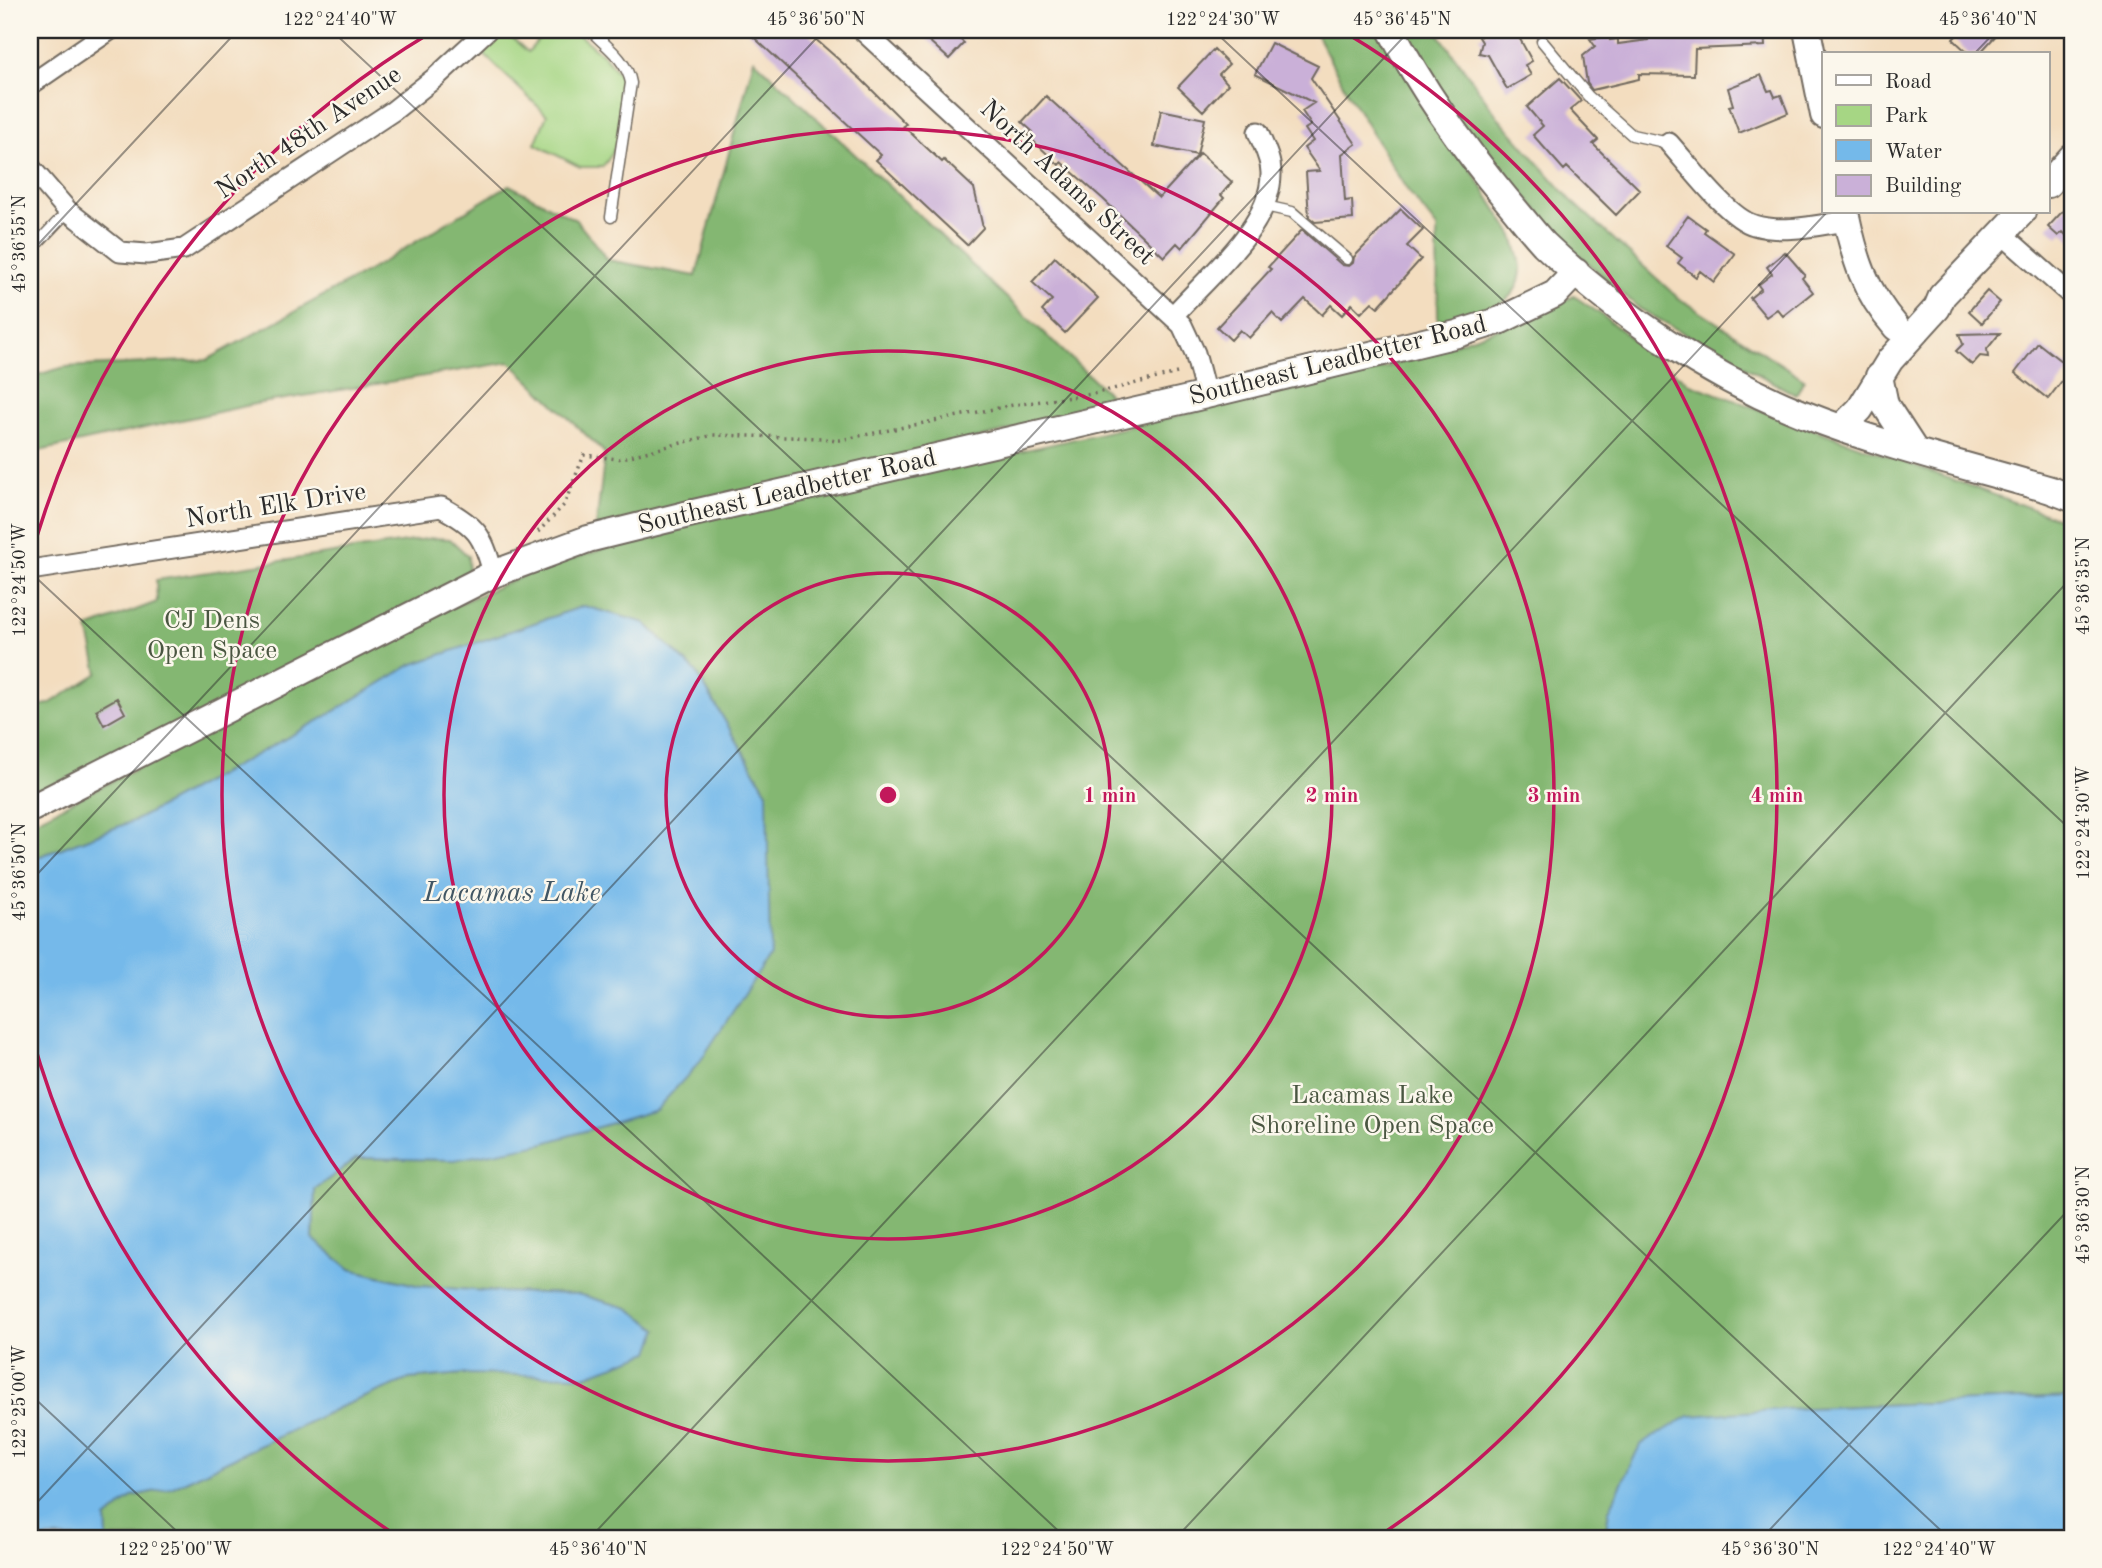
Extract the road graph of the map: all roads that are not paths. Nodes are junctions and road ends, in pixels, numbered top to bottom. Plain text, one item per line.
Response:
1 (110, 30) edge
2 (487, 30) edge
3 (590, 30) edge
4 (862, 30) edge
5 (1391, 30) edge
6 (1807, 30) edge
7 (1542, 41) dead end
8 (30, 85) edge
9 (1822, 104) edge
10 (1258, 132) dead end
11 (1669, 143) joint
12 (2072, 157) edge
13 (30, 167) edge
14 (2050, 182) edge
15 (1265, 206) junction
16 (68, 211) junction
17 (2020, 214) edge
18 (611, 217) dead end
19 (1846, 217) edge
20 (2002, 234) junction
21 (30, 251) edge
22 (1347, 259) dead end
23 (1576, 272) junction
24 (1942, 296) junction
25 (2072, 296) edge
26 (1173, 316) junction
27 (1896, 327) junction
28 (1879, 376) junction
29 (1206, 395) junction
30 (1841, 428) junction
31 (1914, 451) junction
32 (2072, 498) edge
33 (30, 570) edge
34 (492, 574) junction
35 (30, 809) edge

1 - 8 street
2 - 16 street, North 48th Avenue
3 - 18 lane
4 - 26 street, North Adams Street
5 - 23 street
6 - 9 street
7 - 11 lane
10 - 15 street
11 - 19 street
12 - 14 street
13 - 16 street, North 48th Avenue
15 - 22 lane
15 - 26 street
16 - 21 lane
17 - 20 street
19 - 27 street
20 - 24 street
20 - 25 street
23 - 29 street, Southeast Leadbetter Road
23 - 30 street
24 - 27 street
24 - 28 street
26 - 29 street, North Adams Street
27 - 30 street
28 - 30 street
28 - 31 street
29 - 34 street, Southeast Leadbetter Road
30 - 31 street
31 - 32 street
33 - 34 street, North Elk Drive
34 - 35 street, Southeast Leadbetter Road

